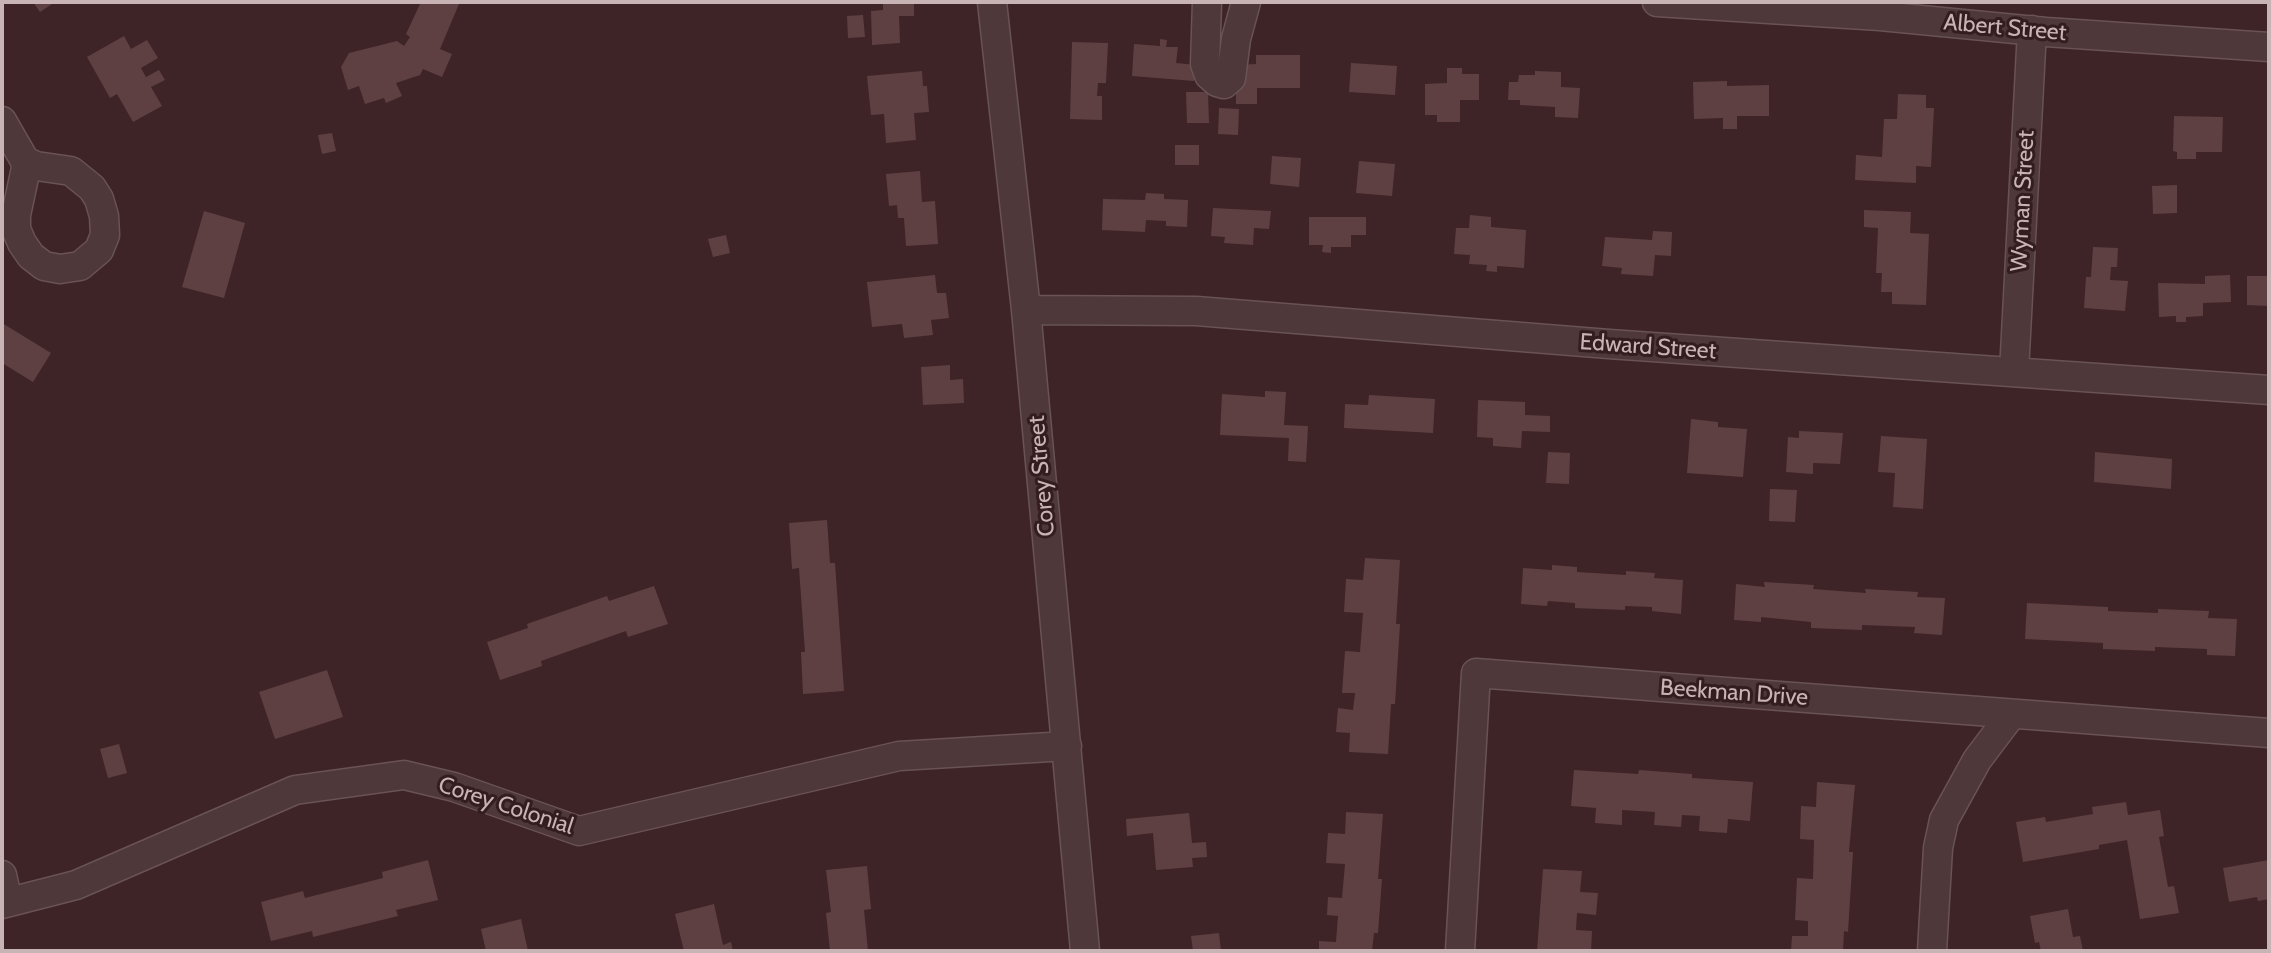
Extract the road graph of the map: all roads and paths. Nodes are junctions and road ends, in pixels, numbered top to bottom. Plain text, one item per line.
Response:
1 (992, 2) edge
2 (1208, 2) edge
3 (1246, 2) edge
4 (1657, 2) edge
5 (2032, 30) junction
6 (2269, 47) edge
7 (2, 121) edge
8 (25, 161) dead end
9 (1026, 310) junction
10 (2014, 372) junction
11 (2269, 390) edge
12 (2011, 715) junction
13 (2269, 733) edge
14 (1067, 746) junction
15 (2, 875) edge
16 (5, 903) edge
17 (1085, 951) edge
18 (1460, 951) edge
19 (1933, 951) edge

1 - 9 street, Corey Street
2 - 3 street
4 - 5 street, Albert Street
5 - 6 street, Albert Street
5 - 10 street, Wyman Street
7 - 8 street
9 - 10 street, Edward Street
9 - 14 street, Corey Street
10 - 11 street, Edward Street
12 - 13 street, Beekman Drive
12 - 18 street, Beekman Drive
12 - 19 street
14 - 16 street, Corey Colonial
14 - 17 street, Corey Street
15 - 16 street

